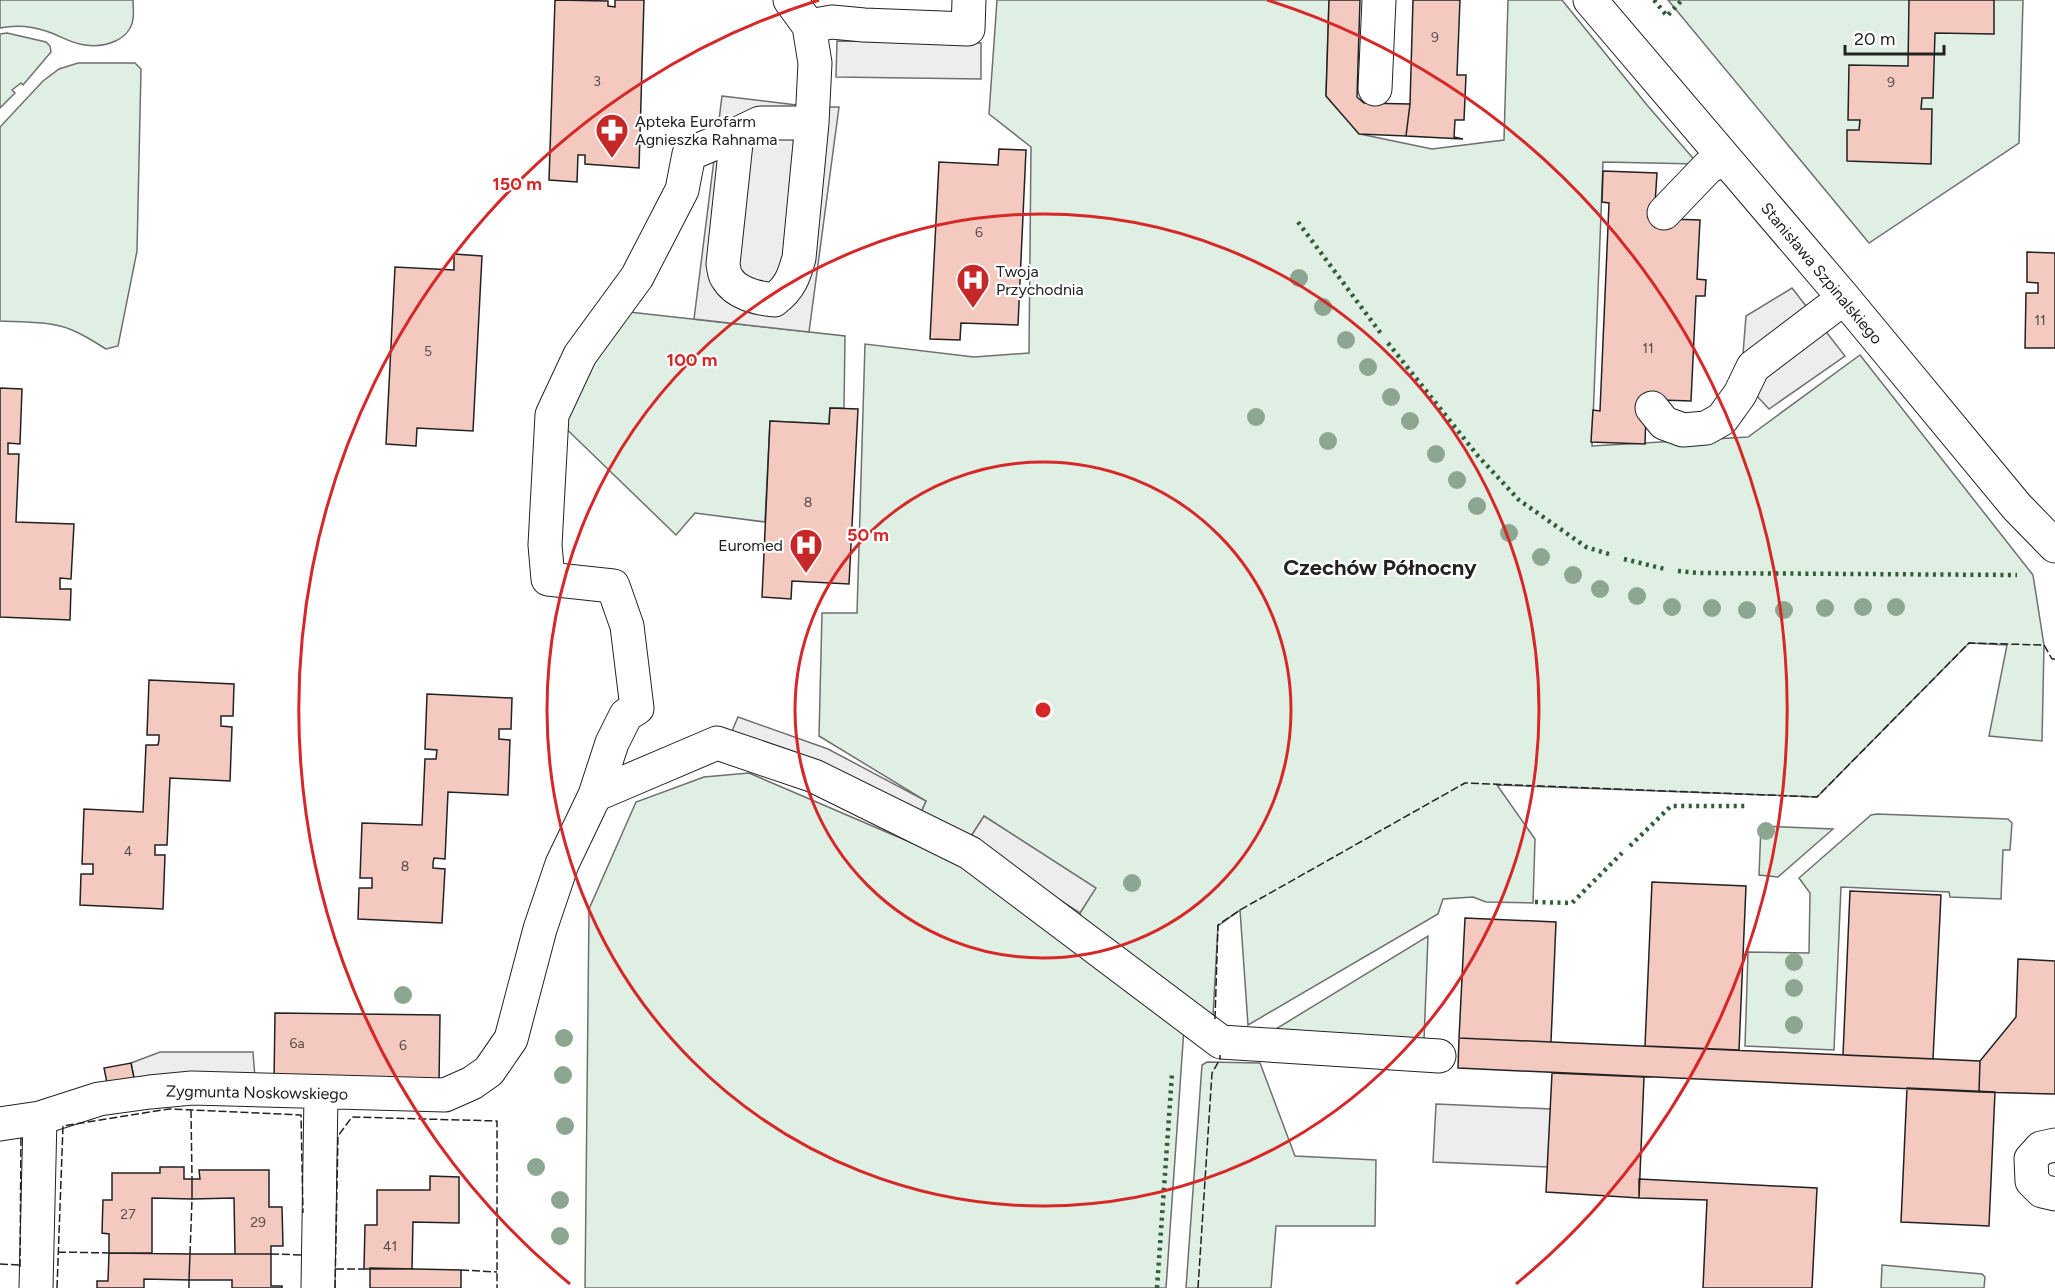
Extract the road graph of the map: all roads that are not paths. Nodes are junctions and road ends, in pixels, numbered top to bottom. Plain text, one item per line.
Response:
1 (789, 0) edge
2 (969, 0) edge
3 (1379, 0) edge
4 (1590, 0) edge
5 (808, 26) junction
6 (1375, 89) dead end
7 (813, 115) junction
8 (737, 134) junction
9 (1726, 160) junction
10 (1664, 213) dead end
11 (1844, 298) junction
12 (1652, 408) dead end
13 (2055, 546) edge
14 (595, 795) junction
15 (1439, 1056) dead end
16 (321, 1093) junction
17 (40, 1118) junction
18 (0, 1124) edge
19 (2055, 1145) edge
20 (2055, 1194) edge
21 (36, 1288) edge
22 (318, 1288) edge

1 - 5 street
2 - 5 street
3 - 6 street
4 - 9 street, Stanisława Szpinalskiego
5 - 7 street
7 - 8 street
7 - 8 street
8 - 14 street
9 - 10 street
9 - 11 street, Stanisława Szpinalskiego
11 - 12 street
11 - 13 street, Stanisława Szpinalskiego
14 - 15 street
14 - 16 street, Zygmunta Noskowskiego
16 - 17 street, Zygmunta Noskowskiego
16 - 22 street
17 - 18 street, Zygmunta Noskowskiego
17 - 21 street
19 - 20 street

